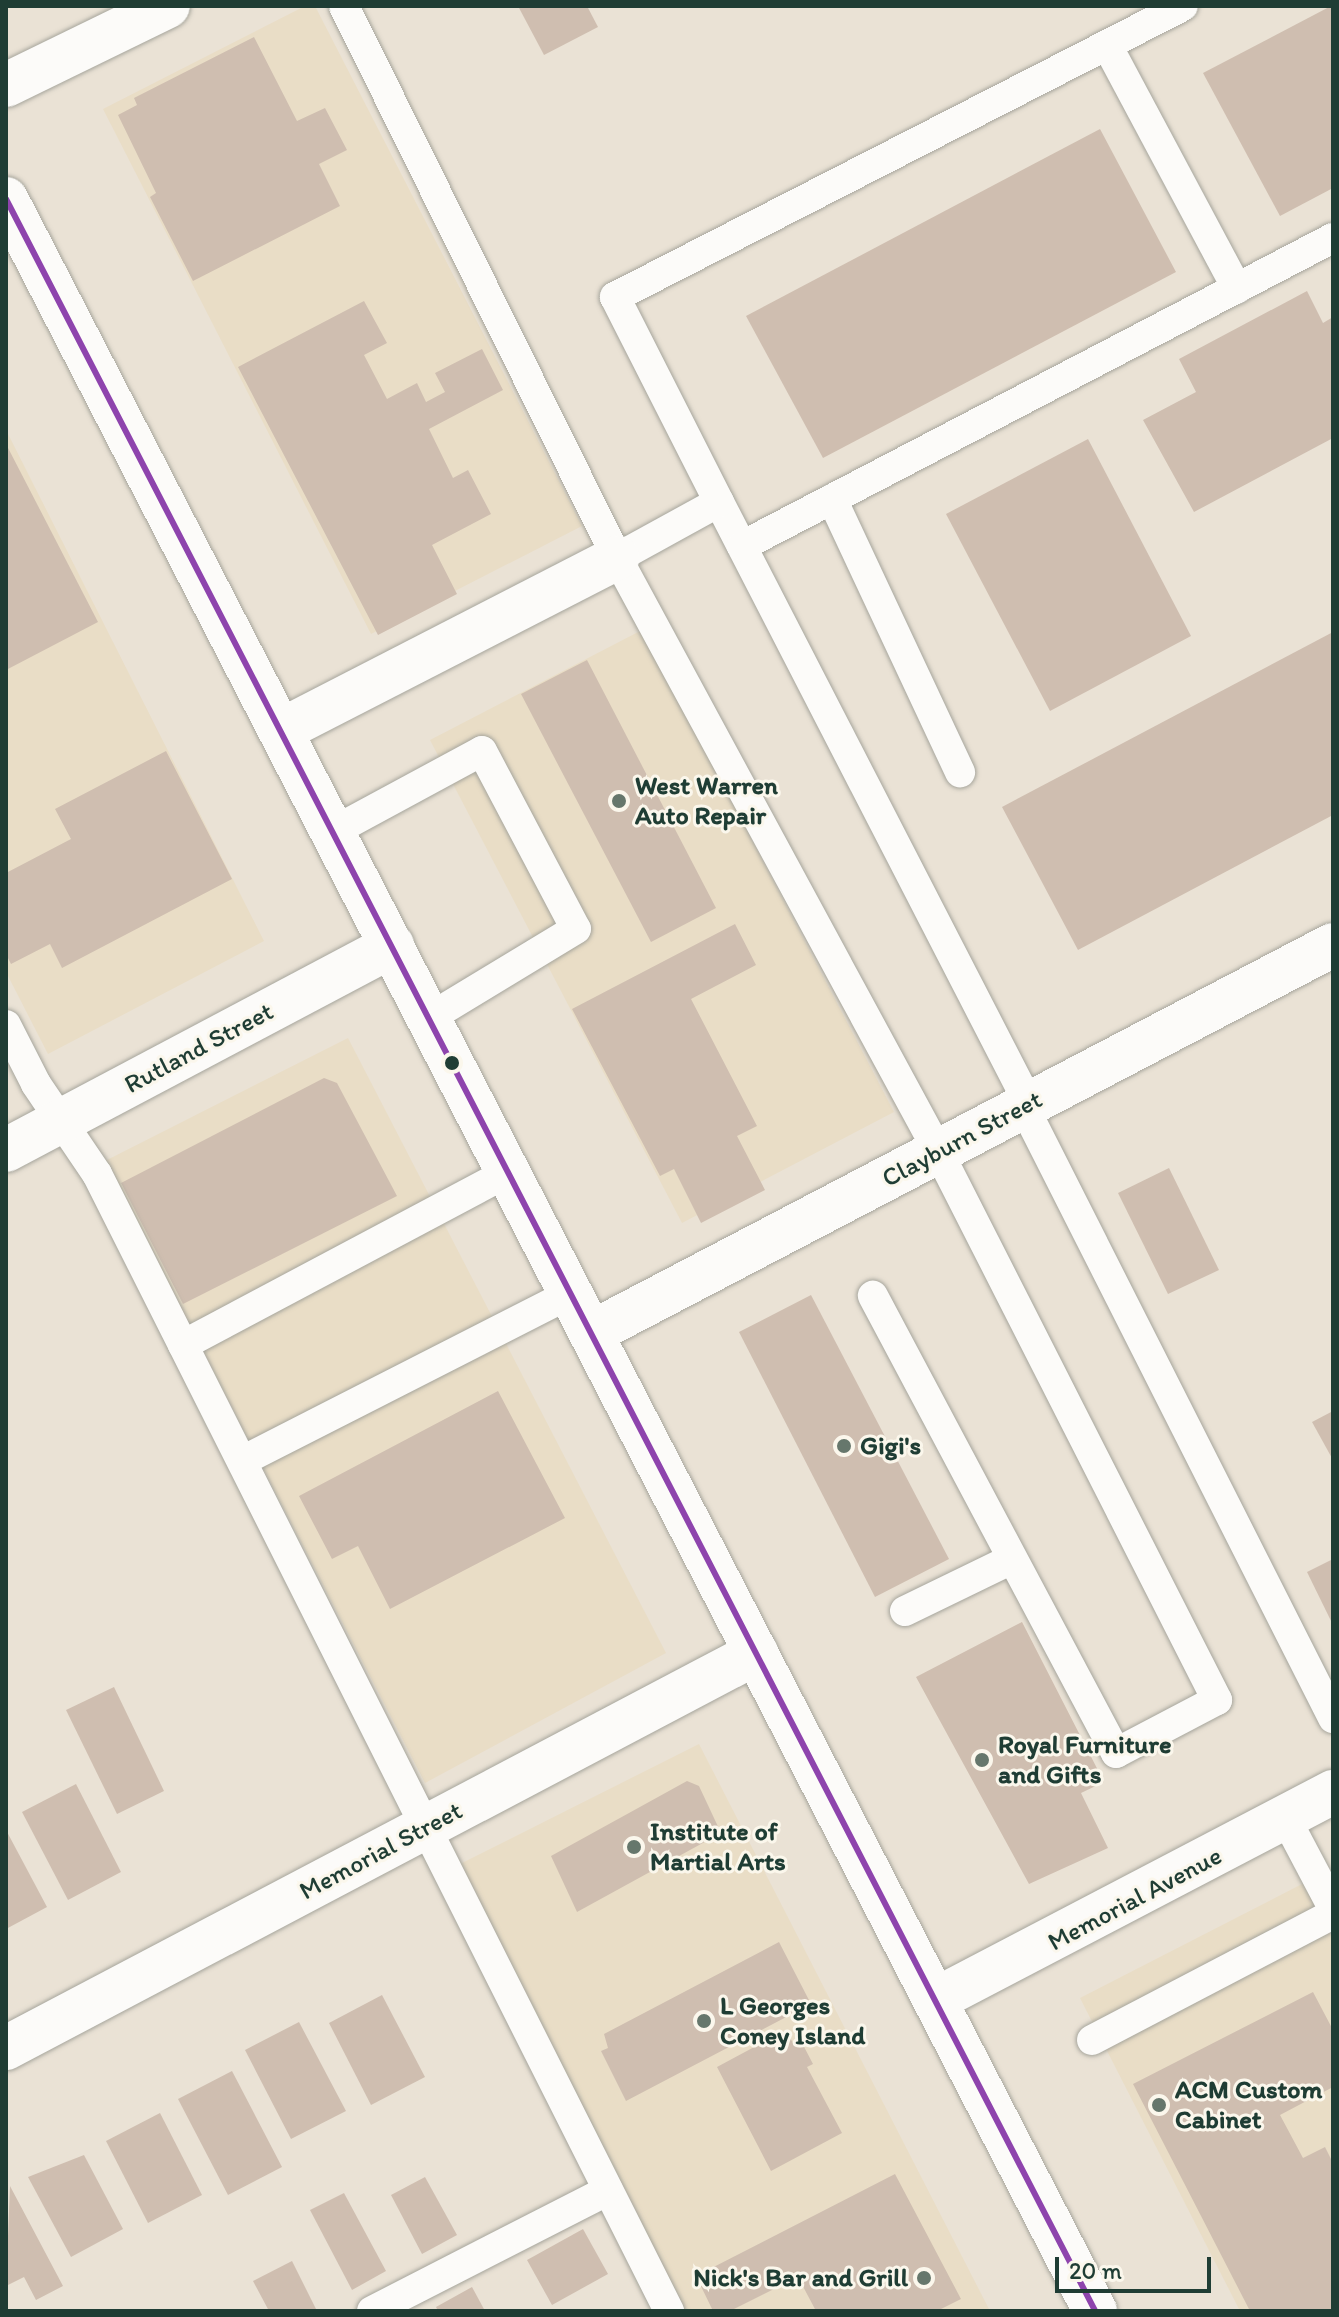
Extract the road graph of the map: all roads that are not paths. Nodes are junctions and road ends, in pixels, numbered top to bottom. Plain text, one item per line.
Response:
1 (168, 6) edge
2 (344, 6) edge
3 (1183, 6) edge
4 (1107, 45) junction
5 (6, 85) edge
6 (6, 199) edge
7 (1333, 238) edge
8 (17, 247) edge
9 (1237, 288) junction
10 (832, 499) junction
11 (719, 502) junction
12 (742, 546) junction
13 (617, 558) junction
14 (282, 730) junction
15 (960, 772) dead end
16 (334, 831) junction
17 (1333, 945) edge
18 (392, 946) junction
19 (429, 1018) junction
20 (6, 1025) edge
21 (1027, 1105) junction
22 (62, 1120) junction
23 (6, 1150) edge
24 (938, 1151) junction
25 (509, 1172) junction
26 (570, 1294) junction
27 (873, 1296) dead end
28 (591, 1333) junction
29 (183, 1345) junction
30 (242, 1461) junction
31 (1012, 1559) junction
32 (905, 1611) dead end
33 (756, 1653) junction
34 (1333, 1718) edge
35 (1333, 1792) edge
36 (1286, 1819) junction
37 (425, 1829) junction
38 (1333, 1911) edge
39 (935, 2000) junction
40 (1092, 2040) dead end
41 (6, 2048) edge
42 (608, 2190) junction
43 (372, 2311) edge
44 (669, 2311) edge
45 (1095, 2311) edge

1 - 5 street
2 - 13 lane
3 - 4 lane
4 - 9 lane
4 - 11 lane
6 - 8 street
7 - 9 lane
8 - 14 street
9 - 10 lane
10 - 12 lane
10 - 15 lane
11 - 12 lane
11 - 13 lane
12 - 21 lane
13 - 14 street
13 - 24 lane
14 - 16 street
16 - 18 street
16 - 19 lane
17 - 21 street, Clayburn Street
18 - 19 street
18 - 22 street, Rutland Street
19 - 25 street
20 - 22 lane
21 - 24 street, Clayburn Street
21 - 34 lane
22 - 23 street, Rutland Street
22 - 29 lane
24 - 28 street, Clayburn Street
24 - 31 lane
25 - 26 street
25 - 29 lane
26 - 28 street
26 - 30 lane
27 - 31 lane
28 - 33 street
29 - 30 lane
30 - 37 lane
31 - 32 lane
33 - 37 street, Memorial Street
33 - 39 street
35 - 36 street, Memorial Avenue
36 - 38 lane
36 - 39 street, Memorial Avenue
37 - 41 street, Memorial Street
37 - 42 lane
38 - 40 lane
39 - 45 street
42 - 43 lane
42 - 44 lane

